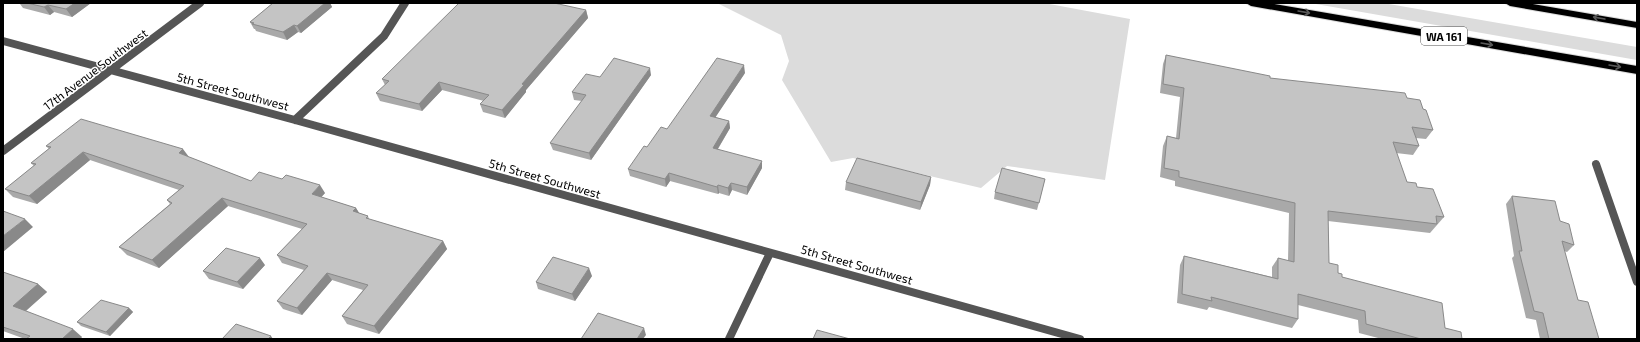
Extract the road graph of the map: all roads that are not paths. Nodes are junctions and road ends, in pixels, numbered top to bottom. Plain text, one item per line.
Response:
1 (200, 3) edge
2 (405, 3) edge
3 (1251, 3) edge
4 (1510, 3) edge
5 (1637, 25) edge
6 (3, 41) edge
7 (1637, 70) edge
8 (111, 71) junction
9 (295, 120) junction
10 (3, 151) edge
11 (1596, 164) dead end
12 (770, 253) junction
13 (1637, 282) edge
14 (729, 339) edge
15 (1080, 339) edge

1 - 8 street, 17th Avenue Southwest
2 - 9 street
3 -> 7 highway, WA 161
5 -> 4 highway
6 - 8 street, 5th Street Southwest
8 - 9 street, 5th Street Southwest
8 - 10 street, 17th Avenue Southwest
9 - 12 street, 5th Street Southwest
11 - 13 street
12 - 14 street
12 - 15 street, 5th Street Southwest

